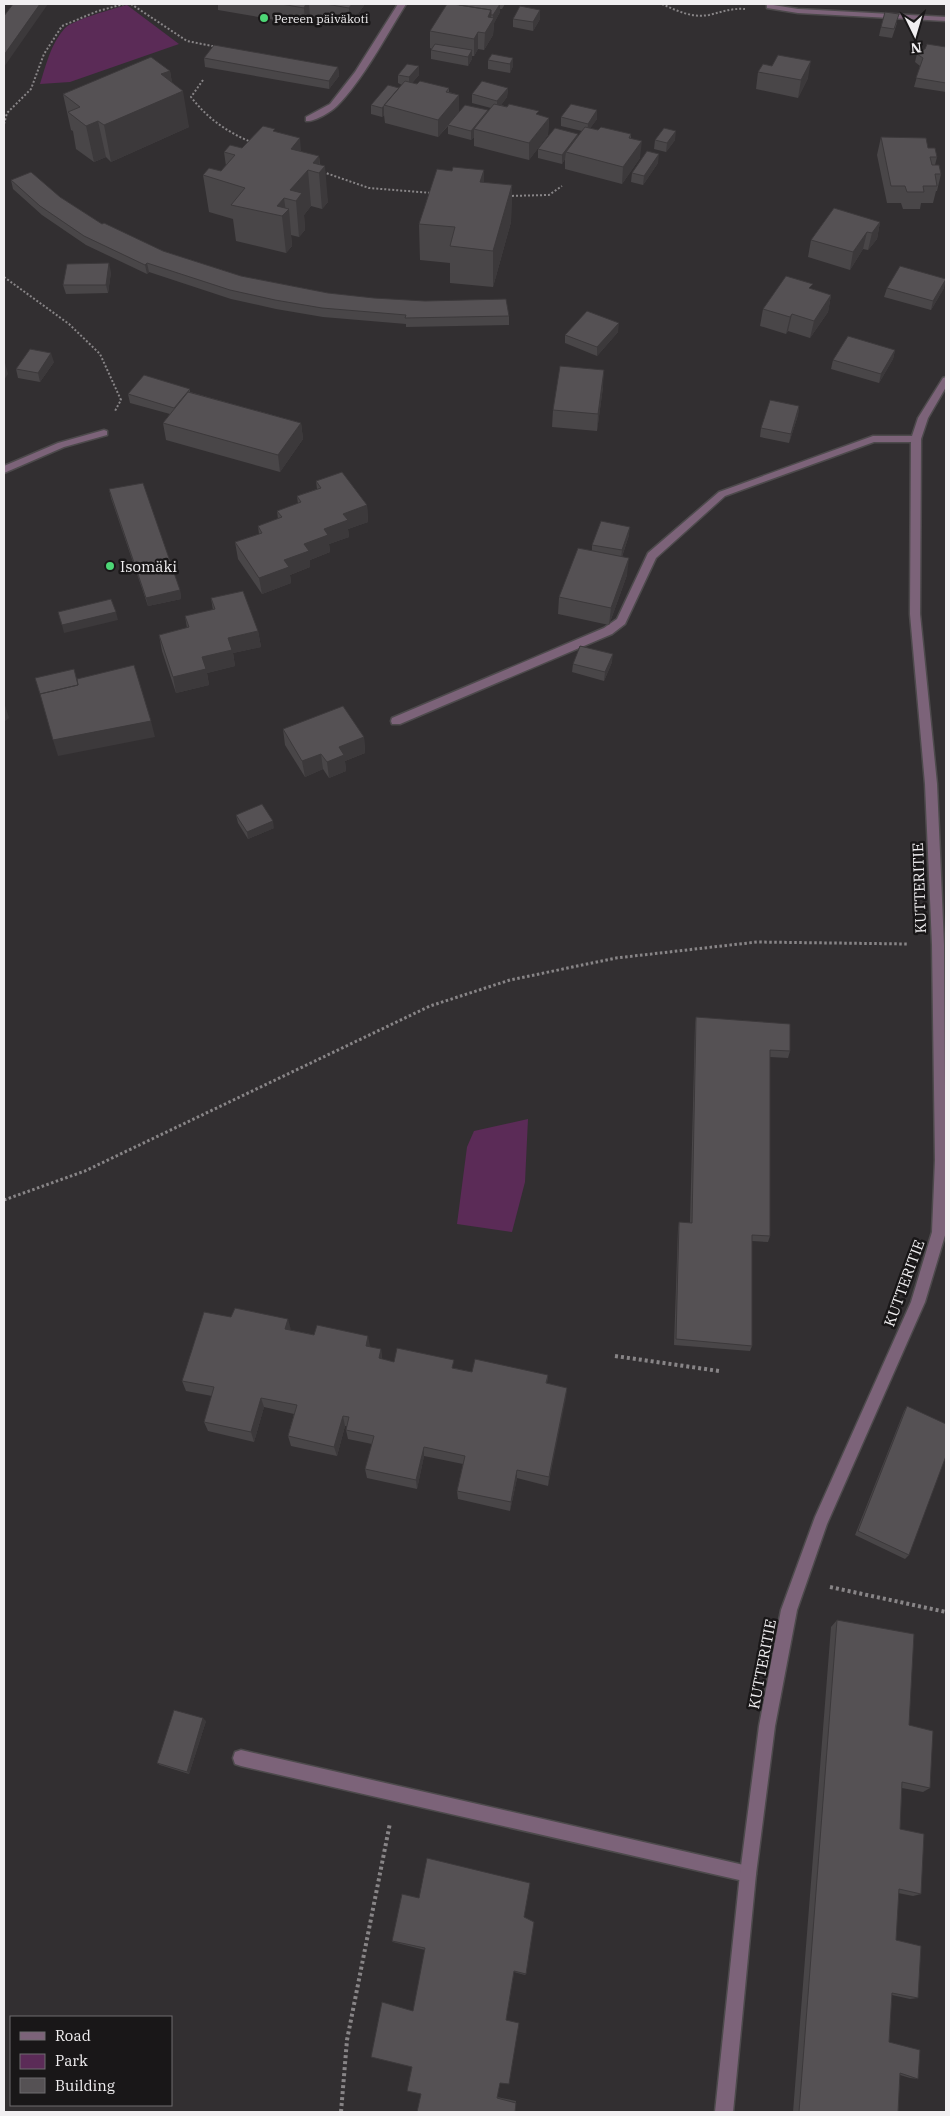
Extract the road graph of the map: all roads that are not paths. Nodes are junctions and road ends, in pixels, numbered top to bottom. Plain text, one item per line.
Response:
1 (402, 4) edge
2 (769, 5) edge
3 (946, 19) edge
4 (309, 119) dead end
5 (946, 380) edge
6 (104, 433) road end
7 (916, 439) junction
8 (4, 470) edge
9 (396, 721) dead end
10 (242, 1758) dead end
11 (748, 1874) junction
12 (724, 2112) edge

1 - 4 street
2 - 3 street
5 - 7 street, KUTTERITIE
6 - 8 street
7 - 9 street
7 - 11 street, KUTTERITIE
10 - 11 street
11 - 12 street, KUTTERITIE

